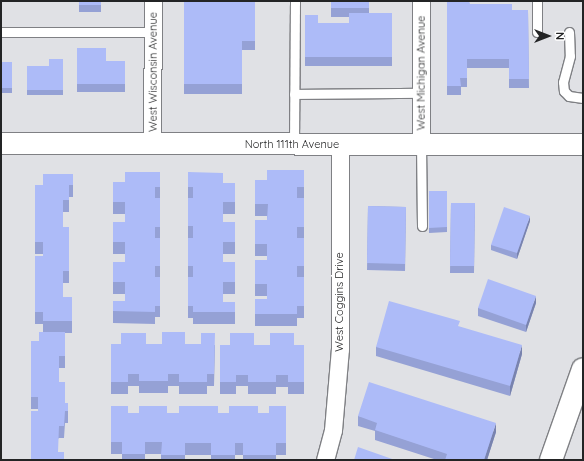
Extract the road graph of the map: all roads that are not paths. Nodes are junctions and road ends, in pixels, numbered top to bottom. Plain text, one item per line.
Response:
1 (153, 1) edge
2 (295, 1) edge
3 (422, 1) edge
4 (537, 1) edge
5 (1, 32) edge
6 (153, 32) junction
7 (537, 32) dead end
8 (569, 32) dead end
9 (421, 93) junction
10 (294, 94) junction
11 (583, 98) edge
12 (152, 142) junction
13 (1, 143) edge
14 (294, 144) junction
15 (340, 144) junction
16 (421, 144) junction
17 (583, 144) edge
18 (422, 226) dead end
19 (583, 369) edge
20 (325, 460) edge
21 (551, 460) edge

1 - 6 street, West Wisconsin Avenue
2 - 10 lane
3 - 9 street, West Michigan Avenue
4 - 7 lane
5 - 6 lane
6 - 12 street, West Wisconsin Avenue
8 - 11 lane
9 - 10 lane
9 - 16 street, West Michigan Avenue
10 - 14 lane
12 - 13 street, North 111th Avenue
12 - 14 street, North 111th Avenue
14 - 15 street, North 111th Avenue
15 - 16 street, North 111th Avenue
15 - 20 street, West Coggins Drive
16 - 17 street, North 111th Avenue
16 - 18 lane
19 - 21 highway

